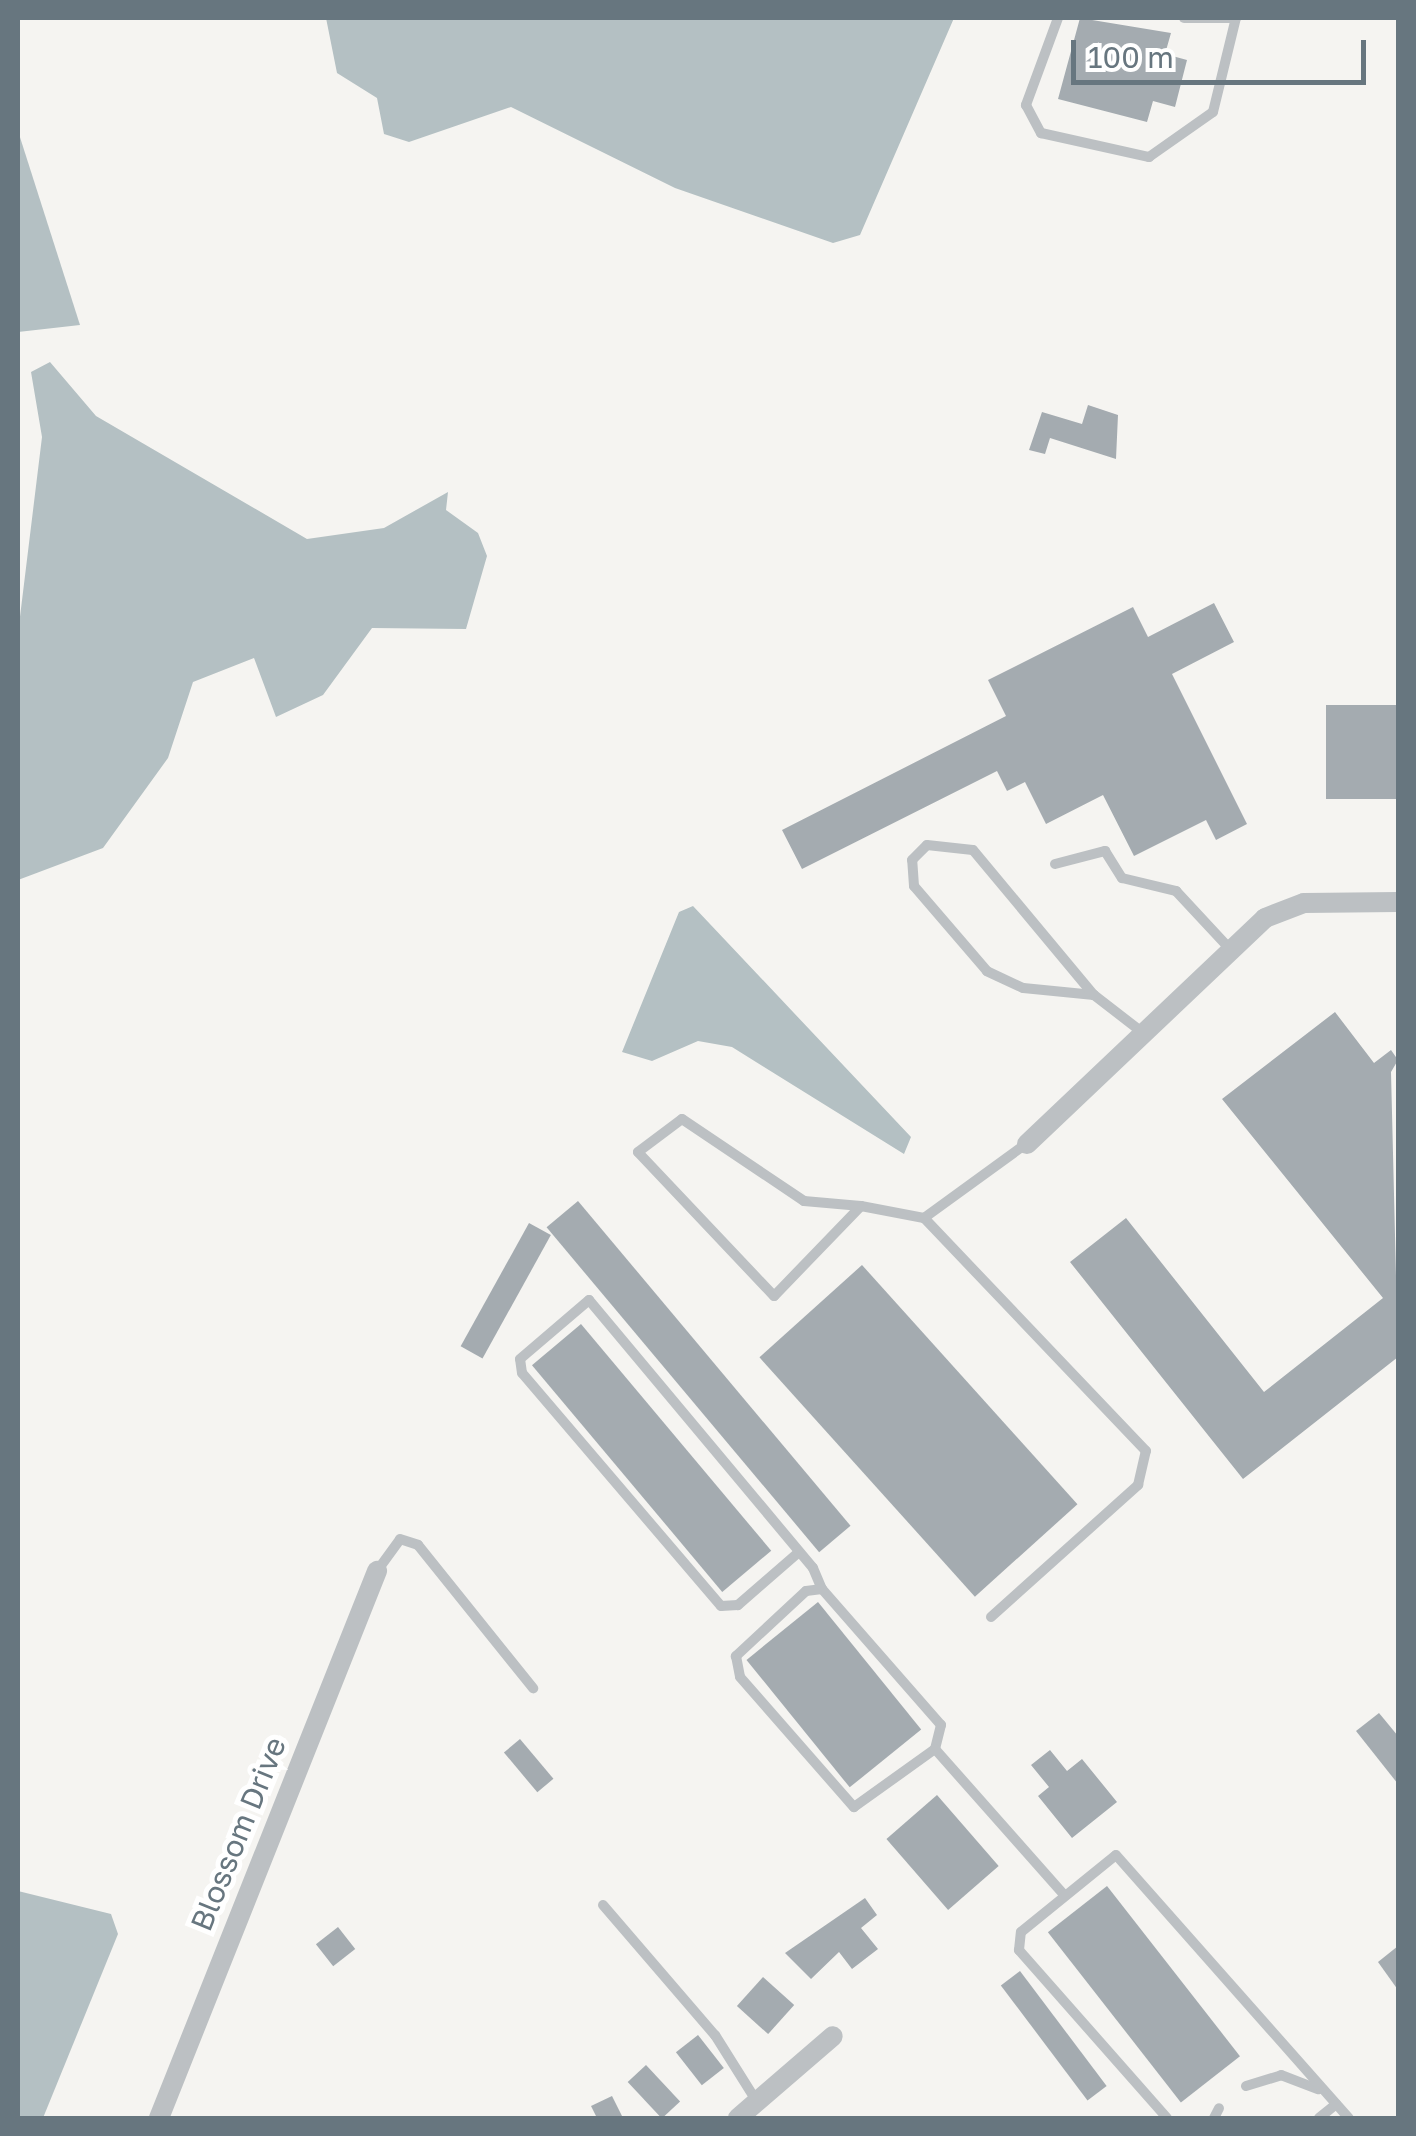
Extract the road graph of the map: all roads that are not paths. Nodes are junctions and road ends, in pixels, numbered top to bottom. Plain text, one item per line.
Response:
1 (1058, 18) edge
2 (1184, 18) edge
3 (1236, 18) edge
4 (1056, 864) dead end
5 (1398, 902) edge
6 (1228, 947) junction
7 (1094, 995) junction
8 (1138, 1028) junction
9 (1027, 1144) joint
10 (861, 1206) junction
11 (924, 1218) junction
12 (799, 1552) junction
13 (378, 1571) joint
14 (822, 1588) junction
15 (991, 1617) dead end
16 (533, 1688) dead end
17 (935, 1749) junction
18 (1064, 1895) junction
19 (603, 1905) dead end
20 (833, 2036) dead end
21 (1246, 2086) dead end
22 (1332, 2099) junction
23 (757, 2102) junction
24 (160, 2118) edge
25 (738, 2118) edge
26 (1167, 2118) edge
27 (1319, 2118) edge
28 (1349, 2118) edge

1 - 3 lane
2 - 3 lane
4 - 6 lane
5 - 6 street
6 - 8 street
7 - 7 lane
7 - 8 lane
8 - 9 street
9 - 11 lane
10 - 10 lane
10 - 11 lane
11 - 15 lane
12 - 12 lane
12 - 14 lane
13 - 16 lane
13 - 24 street, Blossom Drive
14 - 17 lane
14 - 17 lane
17 - 18 lane
18 - 22 lane
18 - 26 lane
19 - 23 lane
20 - 23 street
21 - 22 lane
22 - 27 lane
22 - 28 lane
23 - 25 street

